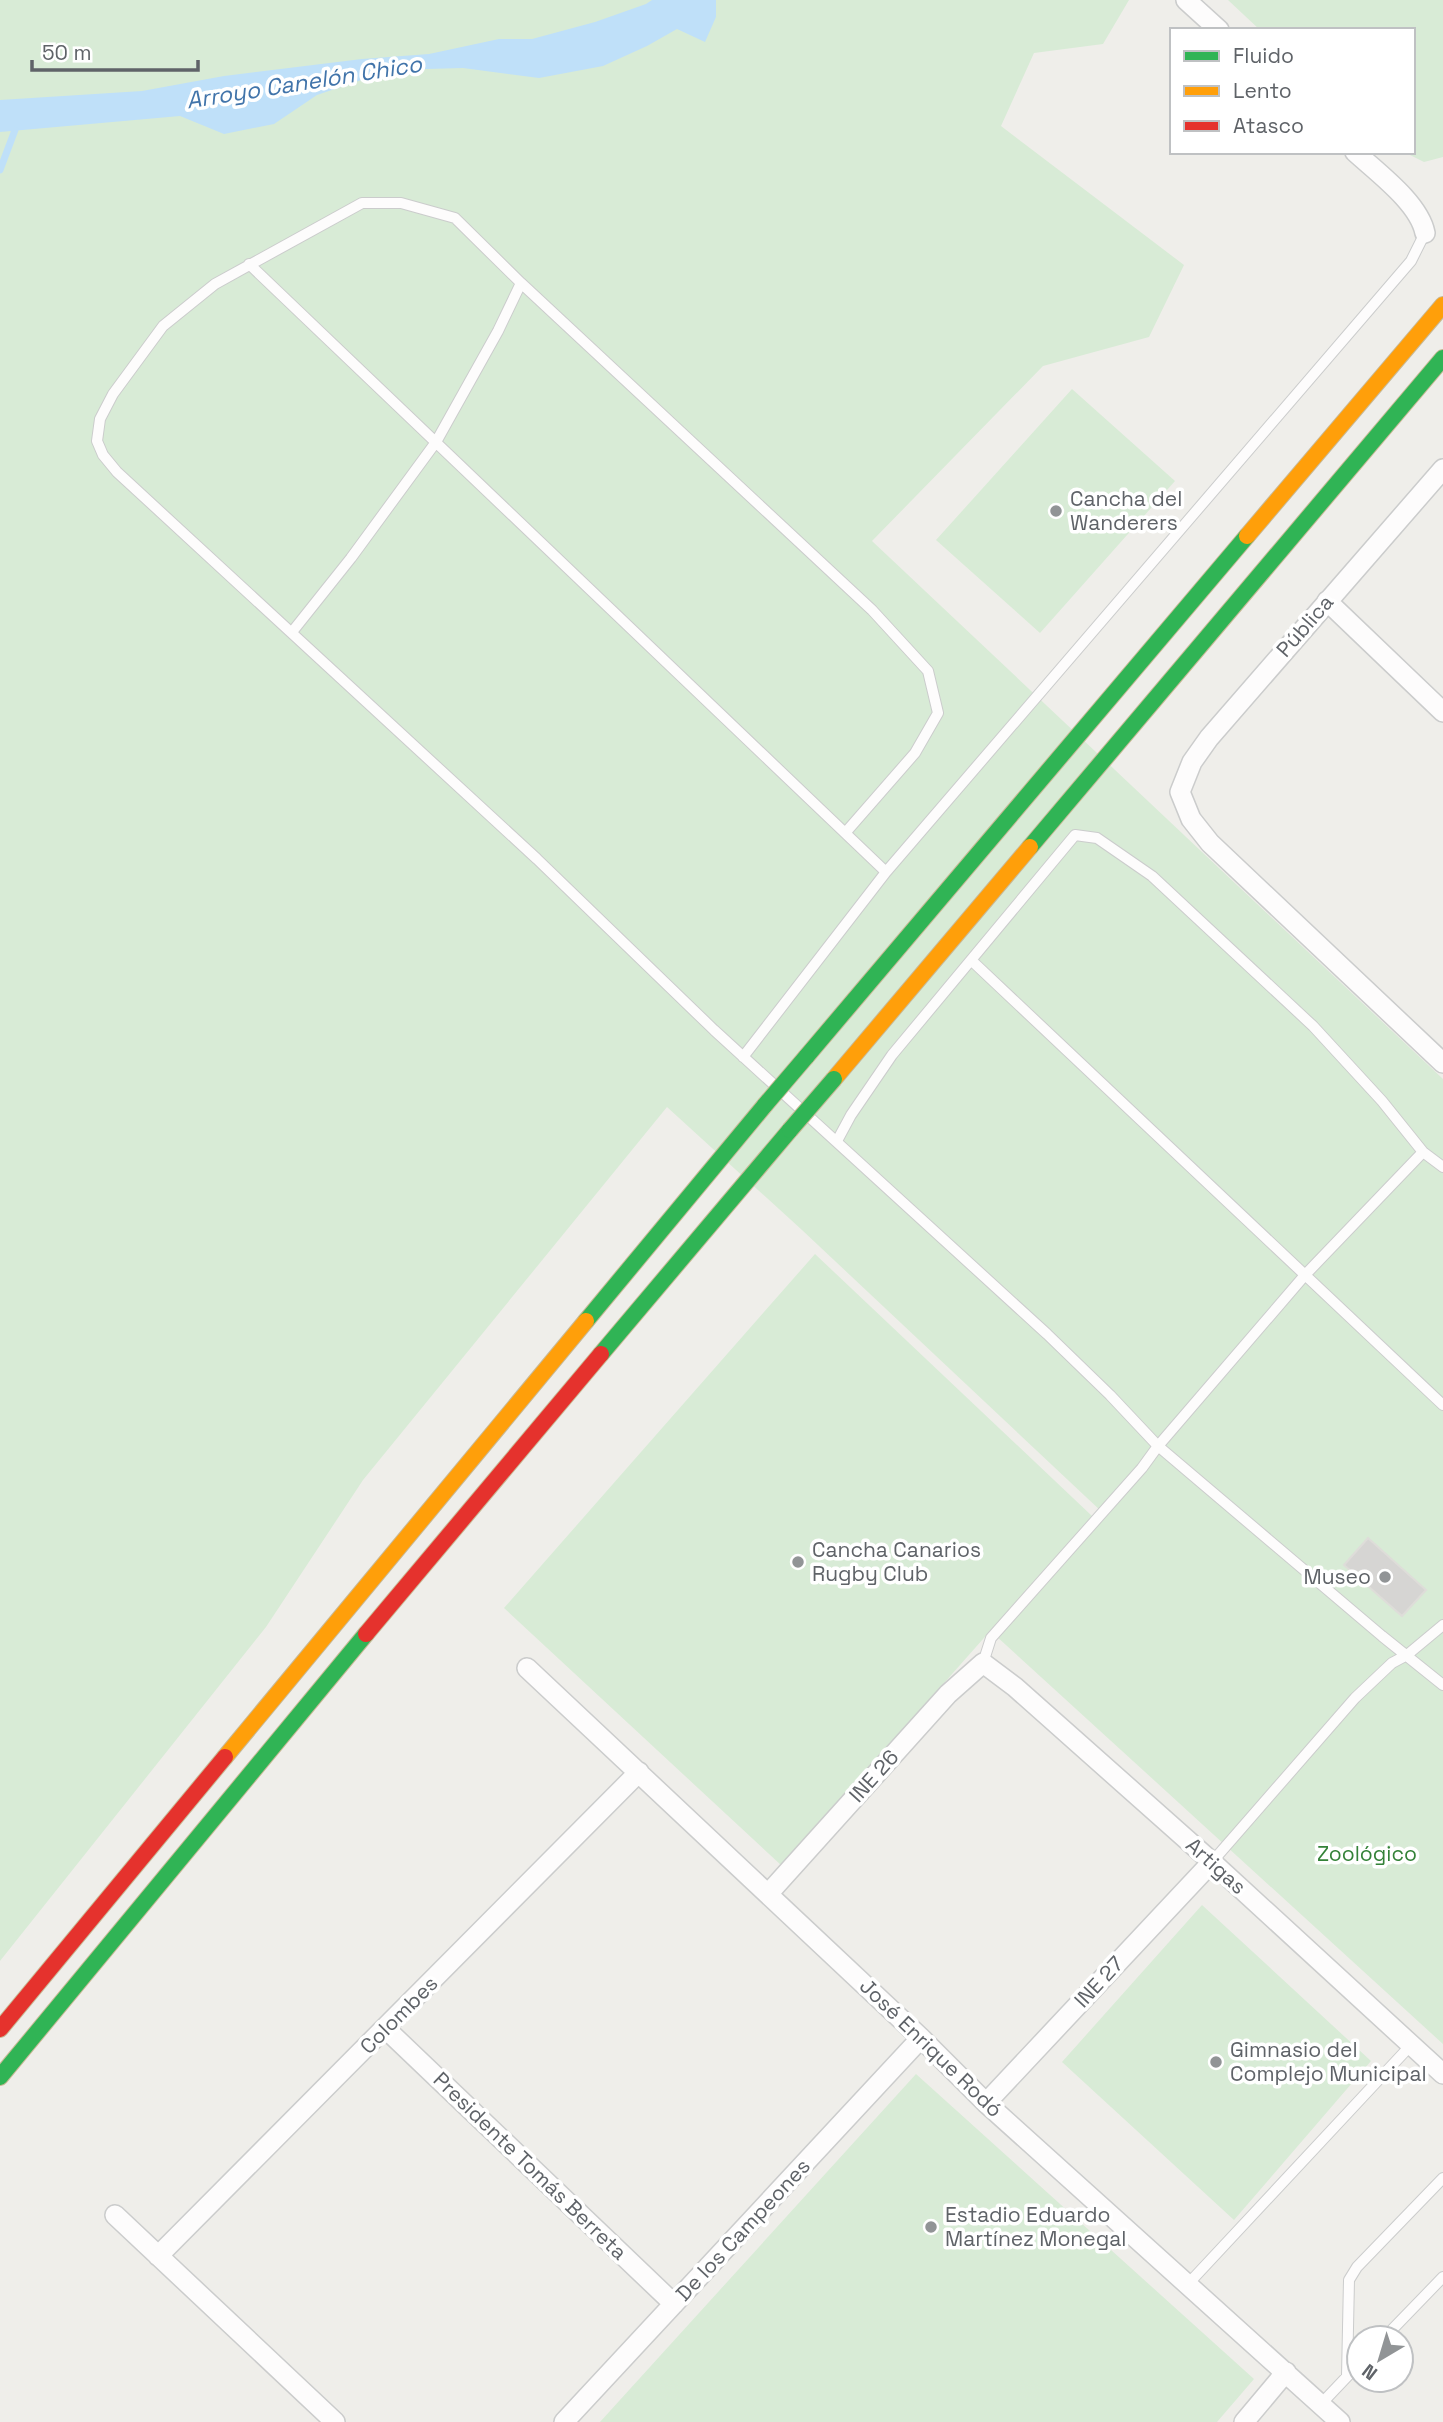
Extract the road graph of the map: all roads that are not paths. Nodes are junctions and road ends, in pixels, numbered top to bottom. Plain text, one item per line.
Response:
1 (1186, 0) edge
2 (1217, 28) edge
3 (1357, 154) edge
4 (1425, 233) joint
5 (249, 264) junction
6 (521, 283) junction
7 (1443, 305) edge
8 (1443, 358) edge
9 (436, 442) junction
10 (1443, 469) edge
11 (1326, 601) junction
12 (292, 632) junction
13 (1443, 712) edge
14 (846, 832) junction
15 (886, 872) junction
16 (971, 960) junction
17 (743, 1057) junction
18 (1443, 1063) edge
19 (836, 1141) junction
20 (1423, 1152) junction
21 (1443, 1167) edge
22 (1305, 1275) junction
23 (1443, 1405) edge
24 (1158, 1446) junction
25 (1442, 1627) edge
26 (1407, 1655) junction
27 (983, 1663) junction
28 (527, 1668) dead end
29 (1443, 1685) edge
30 (639, 1772) junction
31 (1212, 1862) junction
32 (769, 1894) junction
33 (0, 2029) edge
34 (386, 2029) junction
35 (921, 2038) junction
36 (1411, 2045) junction
37 (1443, 2074) edge
38 (0, 2077) edge
39 (986, 2103) junction
40 (1443, 2178) edge
41 (115, 2215) dead end
42 (158, 2256) junction
43 (1443, 2277) edge
44 (1188, 2284) junction
45 (674, 2304) junction
46 (1348, 2324) edge
47 (1398, 2324) edge
48 (1286, 2372) junction
49 (1345, 2378) edge
50 (1321, 2404) junction
51 (335, 2422) edge
52 (564, 2422) edge
53 (1244, 2422) edge
54 (1340, 2422) edge

1 - 2 street
3 - 4 street
4 - 15 lane
5 - 6 lane
5 - 9 lane
5 - 12 lane
6 - 9 lane
6 - 14 lane
7 - 33 highway, bridge
8 - 38 highway, bridge
9 - 12 lane
9 - 14 lane
10 - 11 street, Pública
11 - 13 street
11 - 18 street, Pública
12 - 17 lane
14 - 15 lane
15 - 17 lane
16 - 19 lane
16 - 20 lane
16 - 22 lane
17 - 19 lane
19 - 24 lane
20 - 21 lane
20 - 22 lane
22 - 23 lane
22 - 24 lane
24 - 26 lane
24 - 27 lane
25 - 26 lane
26 - 29 lane
26 - 31 lane
27 - 31 street, Artigas
27 - 32 street, INE 26
28 - 30 street, José Enrique Rodó
30 - 32 street, José Enrique Rodó
30 - 34 street, Colombes
31 - 36 street, Artigas
31 - 39 street, INE 27
32 - 35 street, José Enrique Rodó
34 - 42 street, Colombes
34 - 45 street, Presidente Tomás Berreta
35 - 39 street, José Enrique Rodó
35 - 45 street, De los Campeones
36 - 37 street, Artigas
36 - 44 lane
39 - 44 street, José Enrique Rodó
40 - 46 lane
41 - 42 street
42 - 51 street
43 - 47 lane
44 - 48 street, José Enrique Rodó
45 - 52 street, De los Campeones
48 - 50 street, José Enrique Rodó
48 - 53 street
49 - 50 lane
50 - 54 street, José Enrique Rodó

